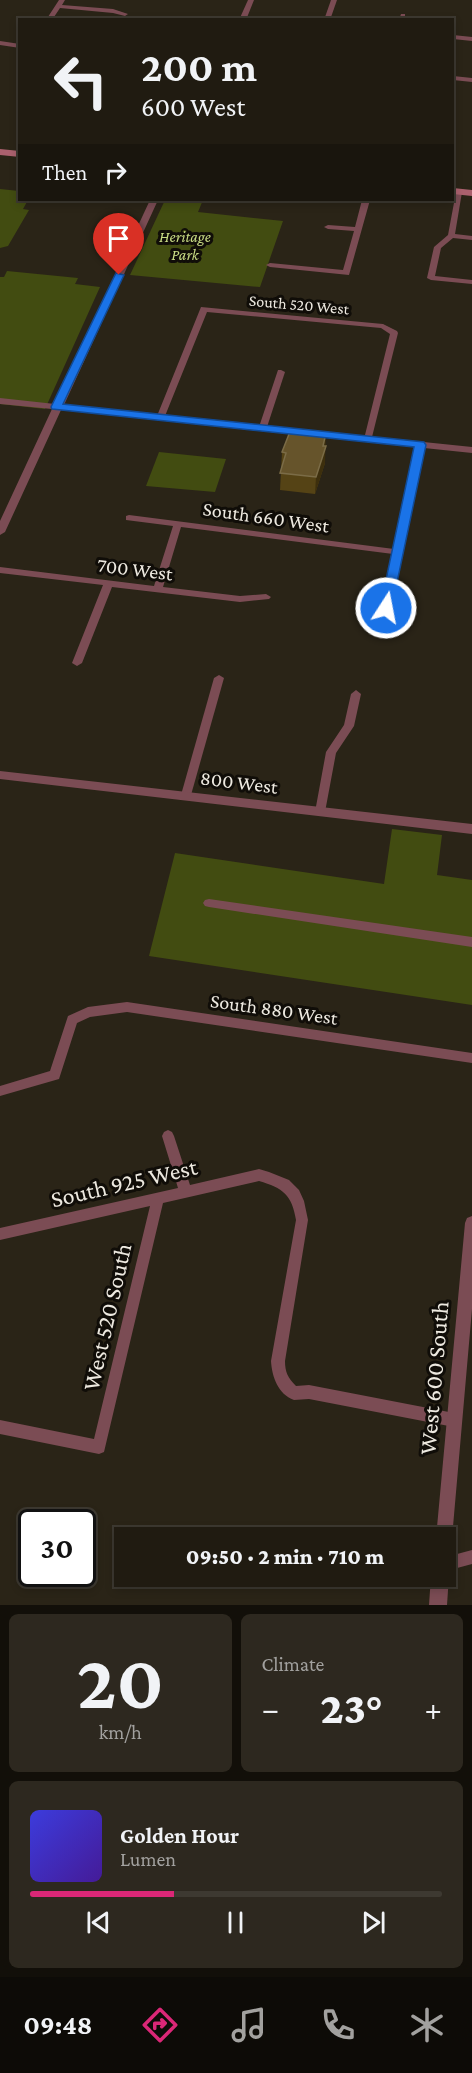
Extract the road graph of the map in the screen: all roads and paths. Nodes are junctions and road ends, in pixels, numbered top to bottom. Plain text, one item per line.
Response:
1 (251, 0) edge
2 (334, 0) edge
3 (60, 3) edge
4 (125, 14) dead end
5 (50, 18) edge
6 (243, 18) edge
7 (328, 18) edge
8 (454, 37) edge
9 (472, 39) edge
10 (0, 43) edge
11 (18, 46) edge
12 (454, 78) edge
13 (472, 80) edge
14 (0, 152) edge
15 (18, 154) edge
16 (456, 192) edge
17 (472, 192) edge
18 (154, 201) edge
19 (366, 201) edge
20 (328, 227) dead end
21 (357, 229) junction
22 (451, 236) junction
23 (472, 238) edge
24 (270, 265) dead end
25 (472, 282) edge
26 (281, 372) dead end
27 (0, 401) edge
28 (56, 407) junction
29 (161, 416) junction
30 (263, 427) junction
31 (368, 439) junction
32 (420, 445) junction
33 (472, 450) edge
34 (129, 518) dead end
35 (178, 523) junction
36 (0, 532) edge
37 (398, 552) junction
38 (0, 570) edge
39 (108, 584) junction
40 (158, 589) junction
41 (266, 597) dead end
42 (386, 608) dead end
43 (78, 663) dead end
44 (219, 678) dead end
45 (356, 694) dead end
46 (0, 775) edge
47 (186, 795) junction
48 (320, 812) junction
49 (472, 829) edge
50 (209, 903) dead end
51 (472, 942) edge
52 (472, 1058) edge
53 (0, 1091) edge
54 (168, 1136) dead end
55 (186, 1192) junction
56 (158, 1198) junction
57 (472, 1223) edge
58 (0, 1234) edge
59 (454, 1420) junction
60 (0, 1427) edge
61 (445, 1527) edge
62 (472, 1557) edge
63 (456, 1561) edge
64 (439, 1587) edge
65 (438, 1605) edge

1 - 6 street
2 - 7 street
3 - 4 street
3 - 5 street
8 - 9 street
10 - 11 street
12 - 13 street
14 - 15 main road
16 - 17 main road
16 - 22 street
18 - 28 street
19 - 21 street
20 - 21 street
21 - 24 street
22 - 23 street
22 - 25 street
26 - 30 street
27 - 28 street
28 - 29 street
28 - 36 street
29 - 30 street
29 - 31 street, South 520 West
30 - 31 street
31 - 32 street
32 - 33 street
32 - 37 street
34 - 35 street, South 660 West
35 - 37 street, South 660 West
35 - 40 street
37 - 42 street
38 - 39 street, 700 West
39 - 40 street, 700 West
39 - 43 street
40 - 41 street, 700 West
44 - 47 street
45 - 48 street
46 - 47 street, 800 West
47 - 48 street, 800 West
48 - 49 street, 800 West
50 - 51 street
52 - 53 street, South 880 West
54 - 55 street
55 - 56 street, South 925 West
55 - 59 street, South 925 West
56 - 58 street, South 925 West
56 - 60 street, West 520 South
57 - 59 street, West 600 South
59 - 61 street, West 600 South
62 - 63 street
64 - 65 street

